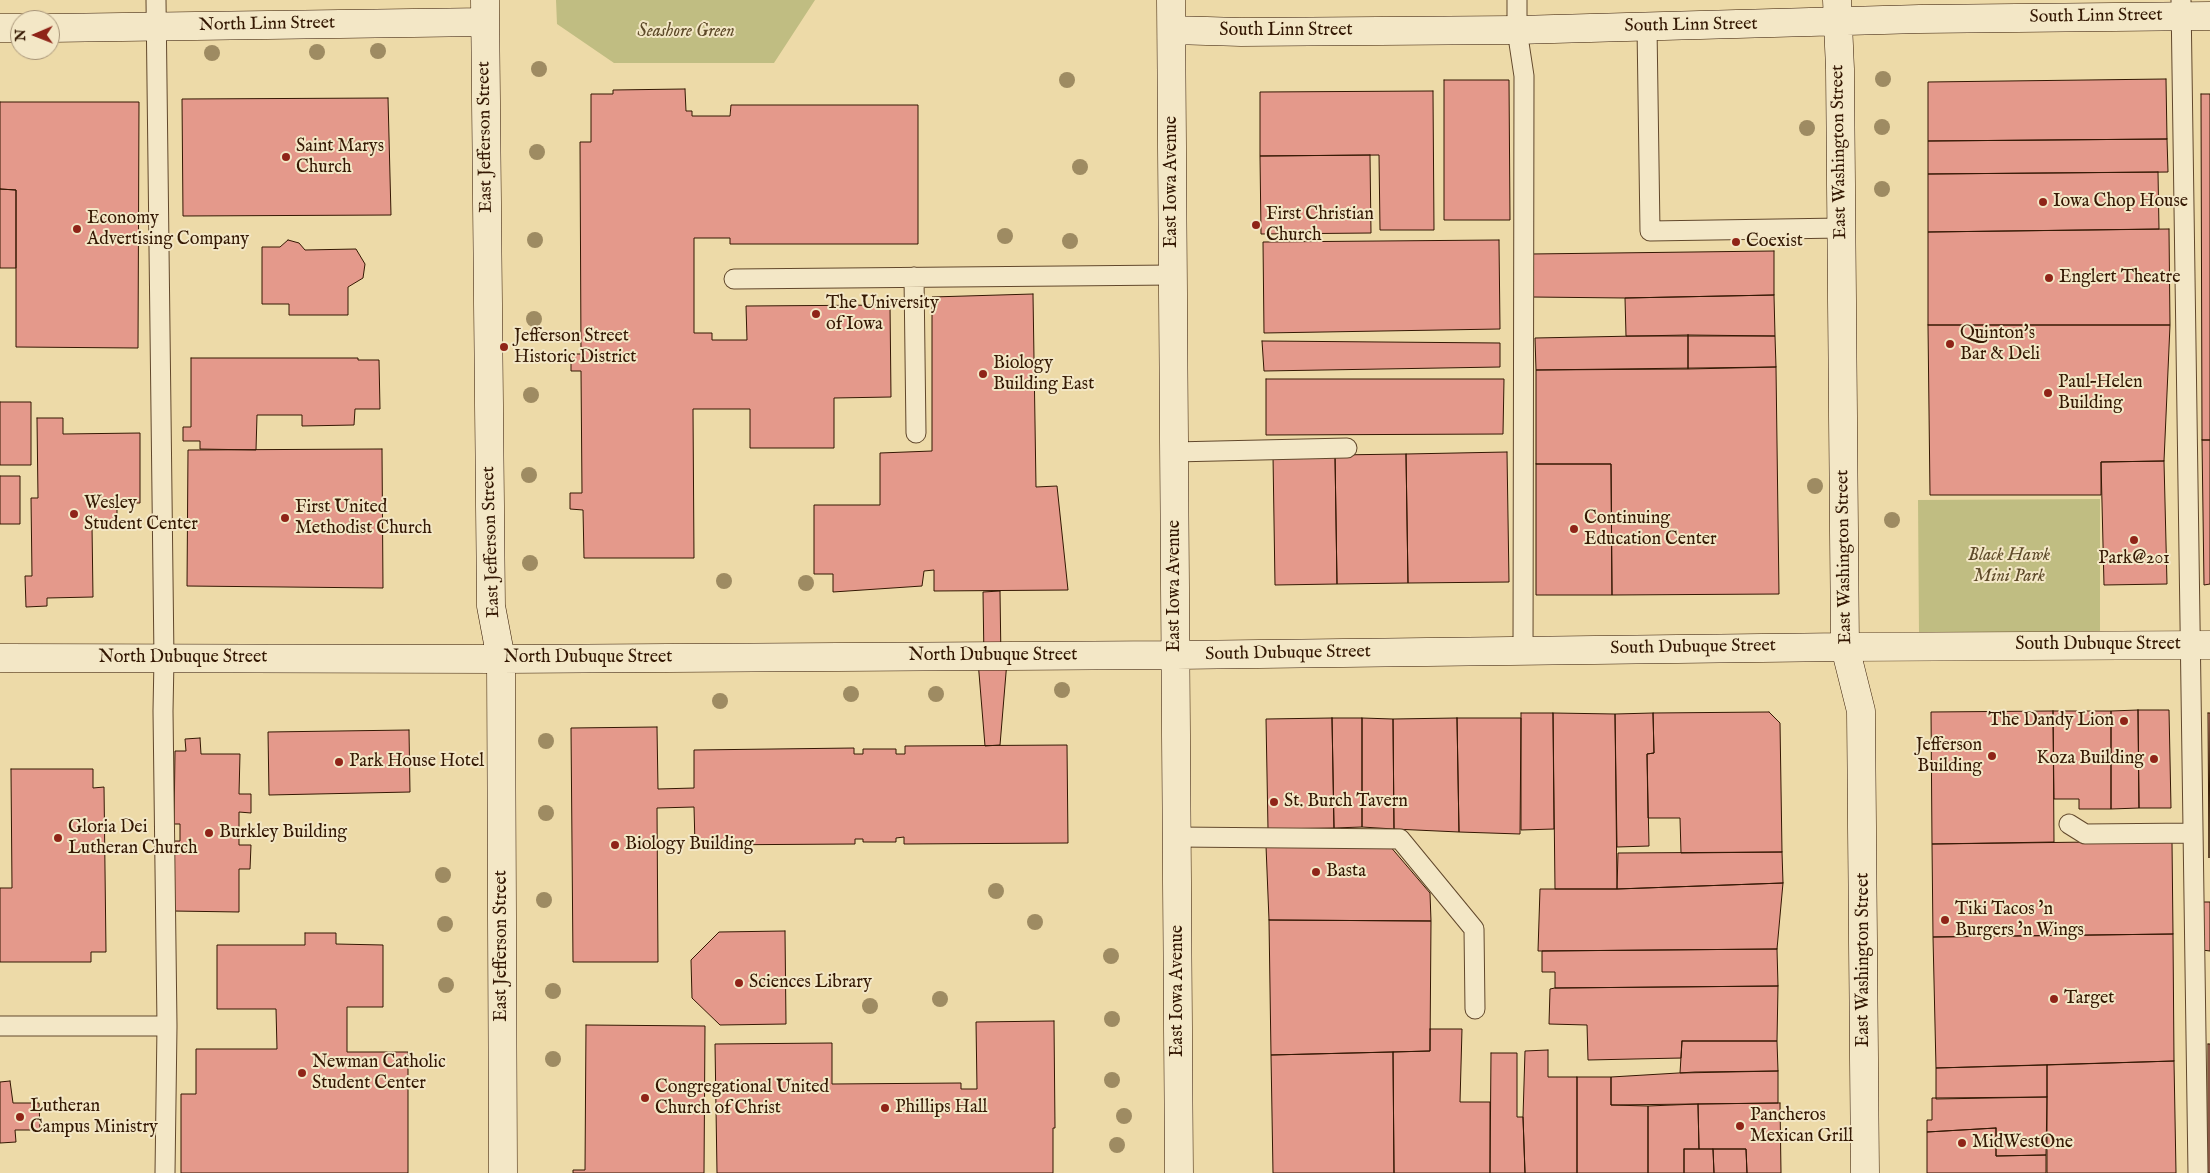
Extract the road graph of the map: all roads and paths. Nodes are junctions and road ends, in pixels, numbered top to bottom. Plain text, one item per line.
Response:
1 (1171, 0) edge
2 (1517, 0) edge
3 (2181, 8) edge
4 (485, 11) edge
5 (1838, 12) edge
6 (156, 13) edge
7 (2210, 16) edge
8 (60, 27) edge
9 (1647, 27) junction
10 (1172, 30) junction
11 (1517, 30) junction
12 (1841, 228) junction
13 (1173, 275) junction
14 (914, 278) junction
15 (734, 279) dead end
16 (916, 433) dead end
17 (1347, 448) dead end
18 (1174, 452) junction
19 (2200, 645) edge
20 (1845, 647) junction
21 (1523, 651) junction
22 (0, 654) edge
23 (1176, 655) junction
24 (0, 658) edge
25 (164, 658) junction
26 (501, 659) junction
27 (2069, 824) dead end
28 (2194, 834) junction
29 (1177, 837) junction
30 (1476, 1009) dead end
31 (0, 1026) edge
32 (167, 1026) junction
33 (166, 1173) edge
34 (503, 1173) edge
35 (1179, 1173) edge
36 (1865, 1173) edge
37 (2198, 1173) edge

1 - 10 street, East Iowa Avenue
2 - 11 lane
3 - 5 street, South Linn Street
3 - 7 street, South Linn Street
3 - 19 lane
4 - 6 street, North Linn Street
4 - 26 street, East Jefferson Street
5 - 9 street, South Linn Street
5 - 12 street, East Washington Street
6 - 8 street, North Linn Street
6 - 25 lane
9 - 11 street, South Linn Street
9 - 12 lane
10 - 11 street, South Linn Street
10 - 13 street, East Iowa Avenue
11 - 21 lane
12 - 20 street, East Washington Street
13 - 14 lane
13 - 18 street, East Iowa Avenue
14 - 15 lane
14 - 16 lane
17 - 18 lane
18 - 23 street, East Iowa Avenue
19 - 20 street, South Dubuque Street
19 - 28 lane
20 - 21 street, South Dubuque Street
20 - 36 street, East Washington Street
21 - 23 street, South Dubuque Street
22 - 24 lane
23 - 26 street, North Dubuque Street
23 - 29 street, East Iowa Avenue
24 - 25 street, North Dubuque Street
25 - 26 street, North Dubuque Street
25 - 32 lane
26 - 34 street, East Jefferson Street
27 - 28 lane
28 - 37 lane
29 - 30 lane
29 - 35 street, East Iowa Avenue
31 - 32 lane
32 - 33 lane

